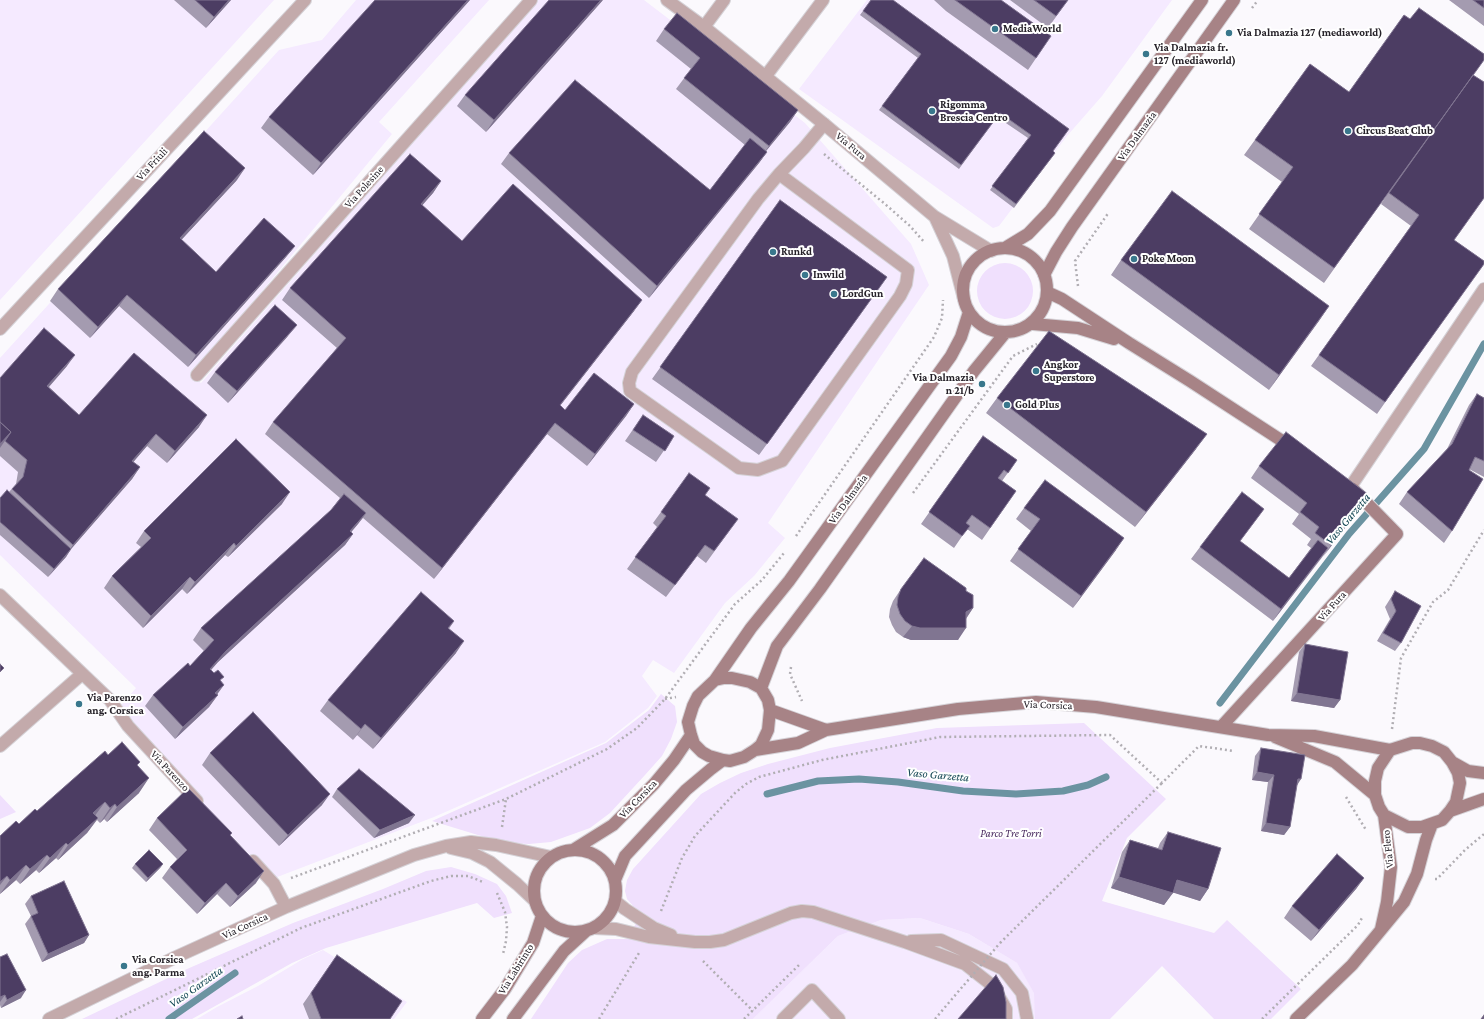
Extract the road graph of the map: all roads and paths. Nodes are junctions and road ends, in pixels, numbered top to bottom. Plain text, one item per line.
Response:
1 (305, 0) edge
2 (531, 0) edge
3 (667, 0) edge
4 (724, 0) edge
5 (823, 0) edge
6 (1202, 0) edge
7 (1234, 0) edge
8 (1258, 0) edge
9 (1249, 13) dead end
10 (704, 27) junction
11 (765, 77) junction
12 (824, 124) junction
13 (809, 142) junction
14 (779, 174) junction
15 (1111, 208) dead end
16 (935, 217) junction
17 (911, 222) dead end
18 (916, 226) dead end
19 (928, 248) dead end
20 (1005, 248) junction
21 (992, 251) junction
22 (1044, 275) junction
23 (1078, 288) dead end
24 (1484, 289) edge
25 (1047, 292) junction
26 (944, 294) dead end
27 (964, 299) junction
28 (969, 312) junction
29 (1033, 324) junction
30 (0, 329) edge
31 (1005, 333) junction
32 (1040, 343) edge
33 (1128, 343) junction
34 (197, 375) dead end
35 (1306, 456) edge
36 (1348, 484) joint
37 (910, 498) dead end
38 (1484, 530) edge
39 (794, 538) dead end
40 (785, 551) dead end
41 (0, 595) edge
42 (792, 660) dead end
43 (82, 674) junction
44 (715, 680) junction
45 (761, 688) junction
46 (675, 697) dead end
47 (664, 699) junction
48 (802, 701) dead end
49 (770, 710) junction
50 (1221, 727) junction
51 (826, 730) junction
52 (691, 735) junction
53 (1268, 735) junction
54 (0, 746) edge
55 (755, 750) junction
56 (1390, 750) junction
57 (1239, 751) dead end
58 (723, 760) junction
59 (1452, 762) junction
60 (1484, 773) edge
61 (1162, 784) junction
62 (1375, 795) junction
63 (1345, 796) dead end
64 (506, 799) junction
65 (1484, 799) edge
66 (204, 808) edge
67 (1450, 811) junction
68 (1384, 815) junction
69 (1432, 824) junction
70 (501, 834) dead end
71 (1484, 834) edge
72 (1368, 835) dead end
73 (446, 846) junction
74 (573, 850) junction
75 (247, 855) edge
76 (551, 857) junction
77 (1432, 878) dead end
78 (615, 880) junction
79 (274, 884) junction
80 (486, 884) dead end
81 (493, 886) dead end
82 (535, 901) junction
83 (615, 901) junction
84 (286, 907) junction
85 (1364, 914) dead end
86 (542, 916) junction
87 (590, 929) junction
88 (651, 932) junction
89 (1380, 932) junction
90 (681, 940) junction
91 (905, 942) junction
92 (501, 960) dead end
93 (799, 965) dead end
94 (753, 1011) junction
95 (49, 1019) edge
96 (116, 1019) edge
97 (482, 1019) edge
98 (514, 1019) edge
99 (599, 1019) edge
100 (744, 1019) edge
101 (783, 1019) edge
102 (839, 1019) edge
103 (935, 1019) edge
104 (1006, 1019) edge
105 (1027, 1019) edge
106 (1262, 1019) edge
107 (1296, 1019) edge

1 - 30 street, Via Friuli
2 - 34 street, Via Polesine
3 - 10 street, Via Fura
4 - 10 street
5 - 11 street
6 - 20 main road
7 - 22 main road, Via Dalmazia
8 - 9 path
10 - 11 street, Via Fura
11 - 12 street, Via Fura
12 - 13 street
12 - 16 street, Via Fura
13 - 14 street
13 - 19 path
14 - 14 street
15 - 23 path
16 - 21 street, Via Fura
16 - 27 street, Via Fura
17 - 18 path
20 - 21 main road
20 - 22 main road
21 - 27 main road
22 - 25 main road
24 - 36 street, Via Fura
25 - 29 main road
25 - 33 main road
26 - 39 path
27 - 28 main road
28 - 31 main road
28 - 44 main road, Via Dalmazia
29 - 31 main road
29 - 33 main road
31 - 45 main road
32 - 37 path
33 - 35 main road
36 - 50 main road, Via Fura
38 - 56 path
40 - 47 path
41 - 43 street, Via Parenzo
42 - 48 path
43 - 54 street
43 - 66 street, Via Parenzo
44 - 45 main road
44 - 52 main road, Via Corsica
45 - 49 main road, Via Corsica
46 - 47 path
47 - 64 path
49 - 51 main road, Via Corsica
49 - 55 main road, Via Corsica
50 - 51 main road, Via Corsica
50 - 53 main road, Via Corsica
51 - 55 main road, Via Corsica
52 - 58 main road, Via Corsica
52 - 74 main road, Via Corsica
53 - 56 main road, Via Corsica
53 - 62 main road, Via Corsica
55 - 58 main road, Via Corsica
56 - 59 main road, Via Corsica
56 - 62 main road, Via Corsica
57 - 61 path
58 - 78 main road
59 - 60 main road, Via Corsica
59 - 67 main road, Via Corsica
61 - 88 path
61 - 103 path, bridge
62 - 68 main road, Via Corsica
63 - 72 path
64 - 70 path
64 - 79 path
65 - 67 main road
67 - 69 main road, Via Flero
68 - 69 main road, Via Flero
68 - 89 main road, Via Flero
69 - 89 main road, Via Flero
71 - 77 path
73 - 76 street, Via Corsica
73 - 82 street
73 - 84 street, Via Corsica
74 - 76 main road, Via Corsica
74 - 78 main road
75 - 79 street
76 - 82 main road
78 - 83 main road
79 - 84 street
80 - 96 path
81 - 92 path
82 - 86 main road
83 - 87 main road
83 - 88 street
84 - 95 street, Via Corsica
85 - 106 path
86 - 87 main road
86 - 97 main road, Via Labirinto
87 - 88 street
87 - 98 main road
88 - 90 street
88 - 99 path
89 - 107 main road, Via Flero
90 - 91 street
90 - 94 path
91 - 104 street
91 - 105 street
93 - 94 path
94 - 100 path
101 - 102 street

